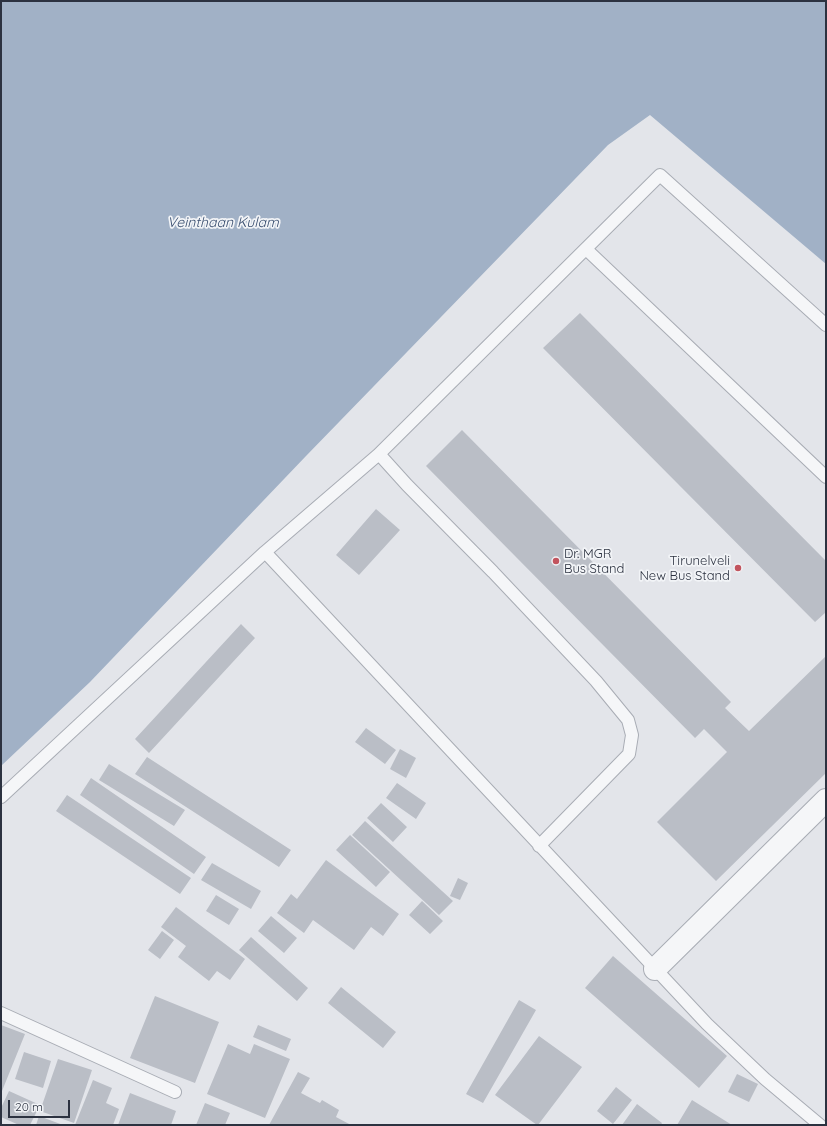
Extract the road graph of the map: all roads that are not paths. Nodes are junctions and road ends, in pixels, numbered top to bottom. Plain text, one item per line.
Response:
1 (586, 249) junction
2 (826, 325) edge
3 (379, 454) junction
4 (826, 477) edge
5 (265, 552) junction
6 (1, 796) edge
7 (826, 800) edge
8 (539, 846) junction
9 (655, 969) junction
10 (1, 1013) edge
11 (175, 1092) dead end
12 (820, 1125) edge

1 - 2 lane
1 - 3 lane
1 - 4 lane
3 - 5 lane
3 - 8 lane
5 - 6 lane
5 - 8 lane
7 - 9 street
8 - 9 lane
9 - 12 lane
10 - 11 lane

